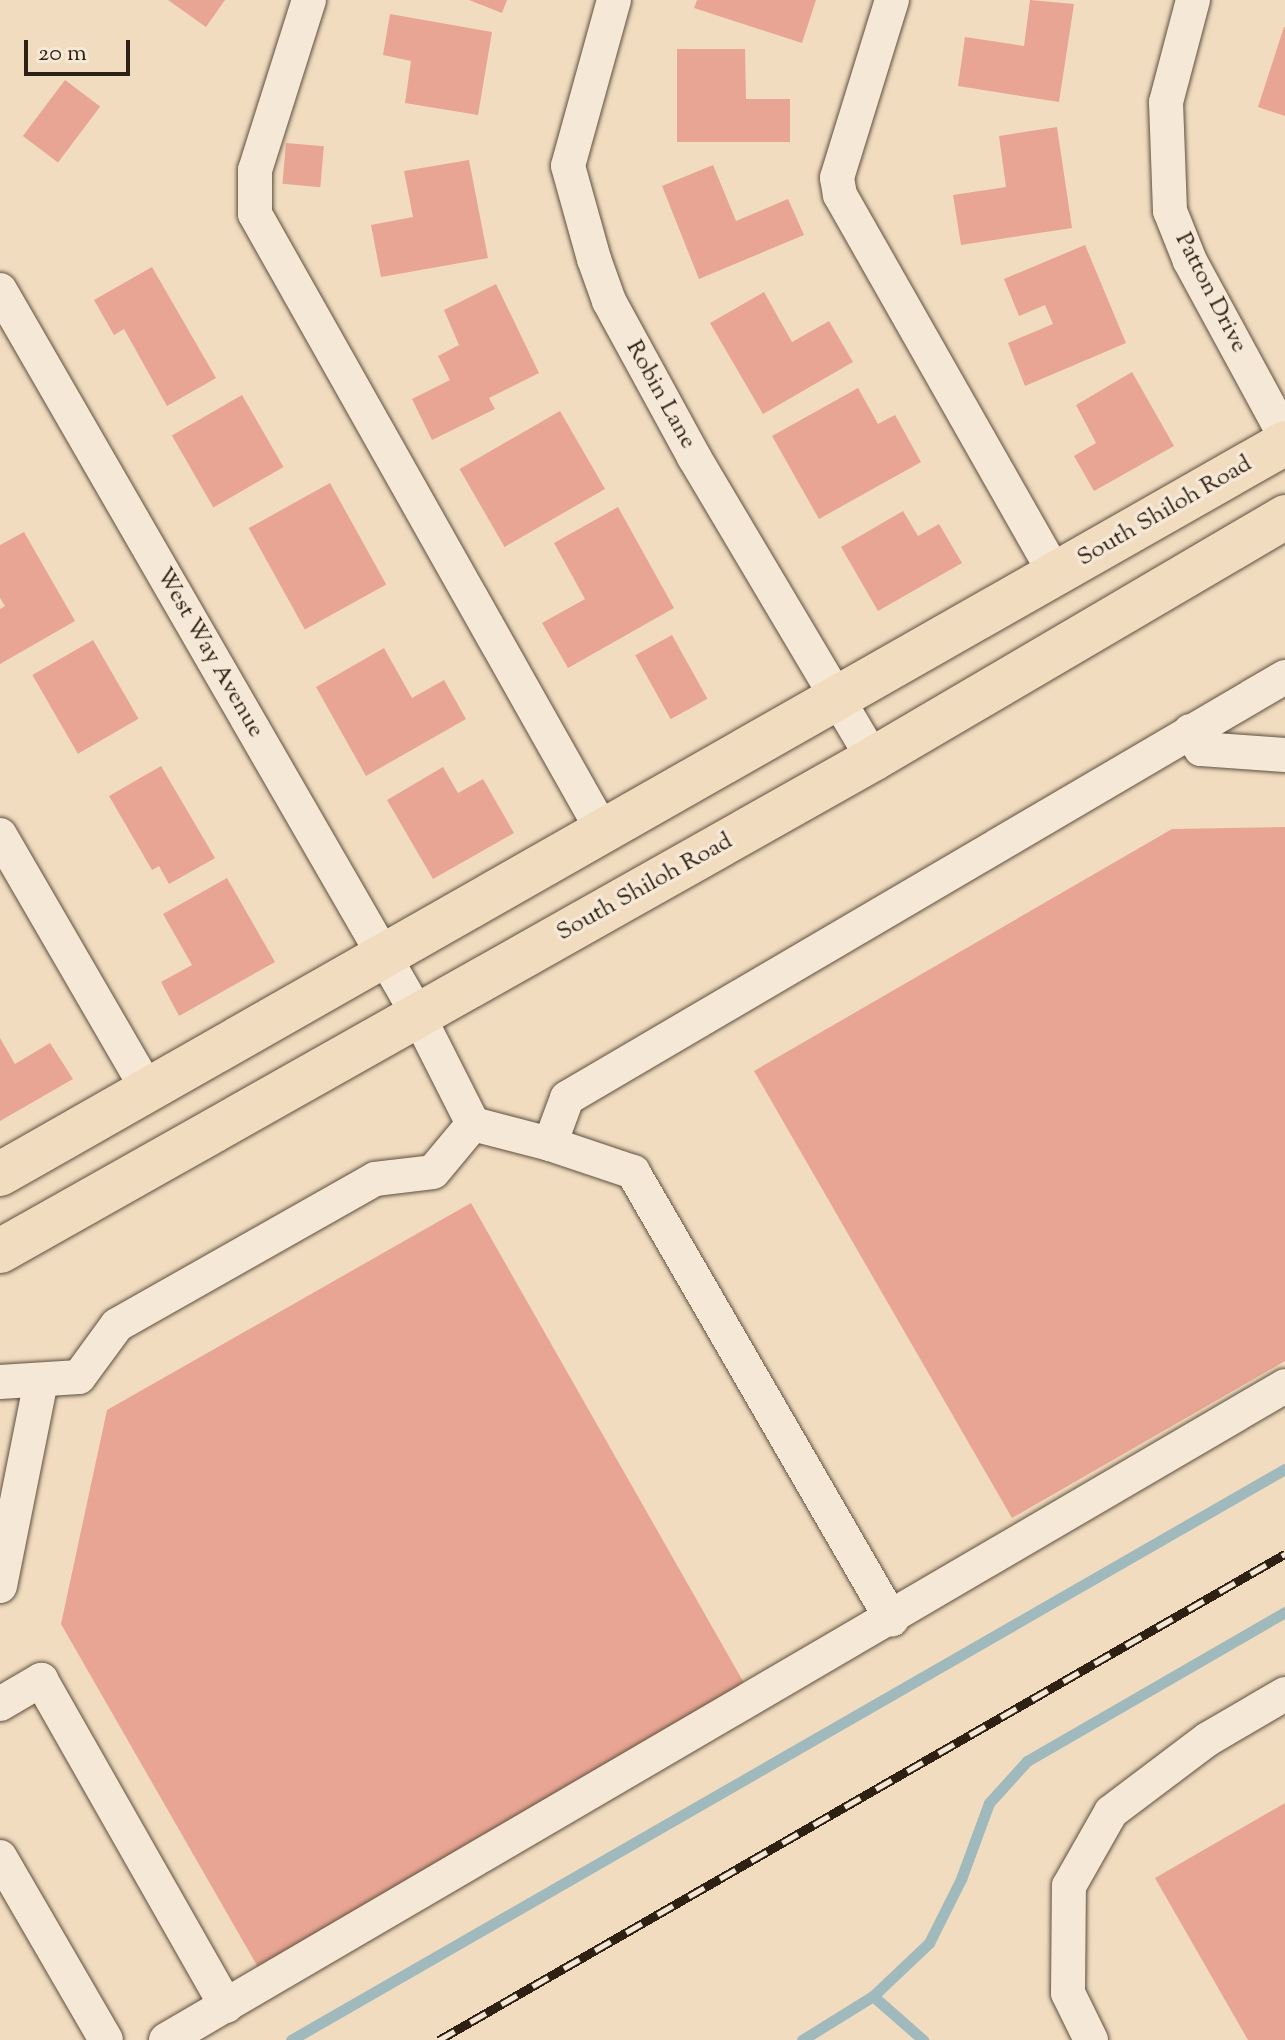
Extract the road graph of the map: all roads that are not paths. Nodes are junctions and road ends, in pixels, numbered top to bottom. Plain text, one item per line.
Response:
1 (309, 0) edge
2 (614, 0) edge
3 (892, 0) edge
4 (1193, 0) edge
5 (0, 290) edge
6 (1285, 436) edge
7 (1285, 443) edge
8 (1285, 517) edge
9 (1056, 575) junction
10 (1285, 677) edge
11 (839, 700) junction
12 (1190, 731) junction
13 (1285, 755) edge
14 (873, 759) junction
15 (604, 833) junction
16 (0, 835) edge
17 (384, 958) junction
18 (418, 1015) junction
19 (148, 1090) junction
20 (473, 1124) junction
21 (550, 1144) junction
22 (0, 1174) edge
23 (0, 1251) edge
24 (41, 1380) junction
25 (0, 1383) edge
26 (1285, 1386) edge
27 (0, 1586) edge
28 (892, 1620) junction
29 (1285, 1694) edge
30 (0, 1704) edge
31 (0, 1857) edge
32 (226, 2006) junction
33 (106, 2040) edge
34 (166, 2040) edge
35 (1091, 2040) edge

1 - 15 street
2 - 11 street, Robin Lane
3 - 9 street
4 - 6 street, Patton Drive
5 - 17 street, West Way Avenue
7 - 9 main road, South Shiloh Road
8 - 14 main road, South Shiloh Road
9 - 11 main road, South Shiloh Road
10 - 12 street
11 - 14 street, Robin Lane
11 - 15 main road, South Shiloh Road
12 - 13 street
12 - 21 street
14 - 18 main road, South Shiloh Road
15 - 17 main road, South Shiloh Road
16 - 19 street
17 - 18 street, West Way Avenue
17 - 19 main road, South Shiloh Road
18 - 20 street, West Way Avenue
18 - 23 main road, South Shiloh Road
19 - 22 main road, South Shiloh Road
20 - 21 street
20 - 24 street
21 - 28 street
24 - 25 street
24 - 27 street
26 - 28 street
28 - 32 street
29 - 35 street
30 - 32 street
31 - 33 street
32 - 34 street

